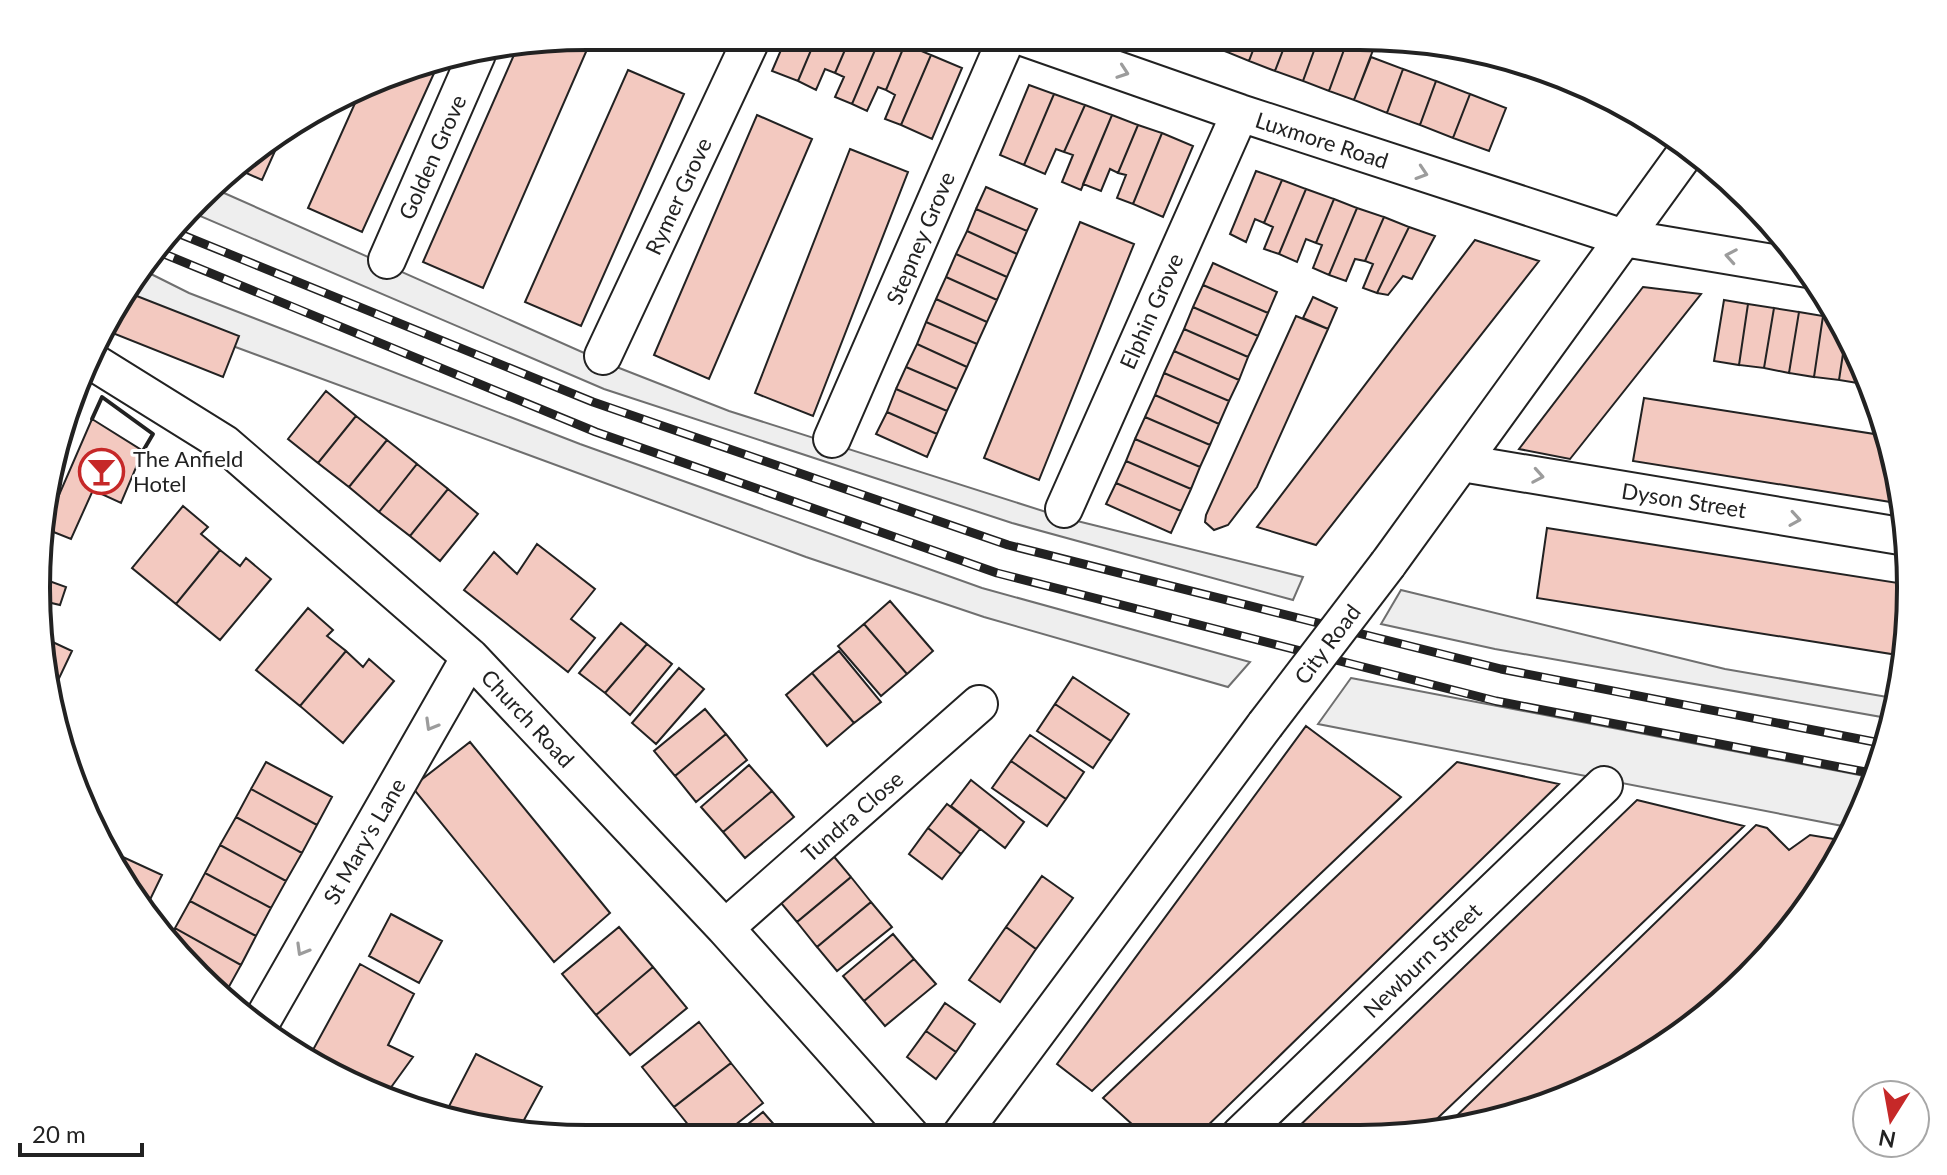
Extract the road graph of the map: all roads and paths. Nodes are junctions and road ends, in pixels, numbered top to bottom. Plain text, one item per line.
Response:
1 (746, 50) edge
2 (1001, 50) edge
3 (1060, 50) edge
4 (473, 62) edge
5 (1240, 113) junction
6 (1682, 158) edge
7 (1624, 238) junction
8 (387, 260) dead end
9 (1790, 266) edge
10 (603, 356) dead end
11 (98, 365) edge
12 (832, 439) dead end
13 (1462, 463) junction
14 (1064, 509) dead end
15 (1894, 535) edge
16 (470, 657) junction
17 (979, 704) dead end
18 (1604, 785) dead end
19 (725, 928) junction
20 (264, 1017) edge
21 (901, 1125) edge
22 (968, 1125) edge
23 (1250, 1125) edge

1 - 10 street, Rymer Grove
2 - 12 street, Stepney Grove
3 -> 5 street, Luxmore Road
4 - 8 street, Golden Grove
5 -> 7 street, Luxmore Road
5 - 14 street, Elphin Grove
6 - 7 street, City Road
9 -> 7 street, Luxmore Road
7 - 13 street, City Road
11 - 16 street, Church Road
13 -> 15 street, Dyson Street
13 - 22 street, City Road, bridge
16 - 19 street, Church Road
16 -> 20 street, St Mary's Lane
17 - 19 street, Tundra Close
18 - 23 street, Newburn Street
19 - 21 street, Church Road

